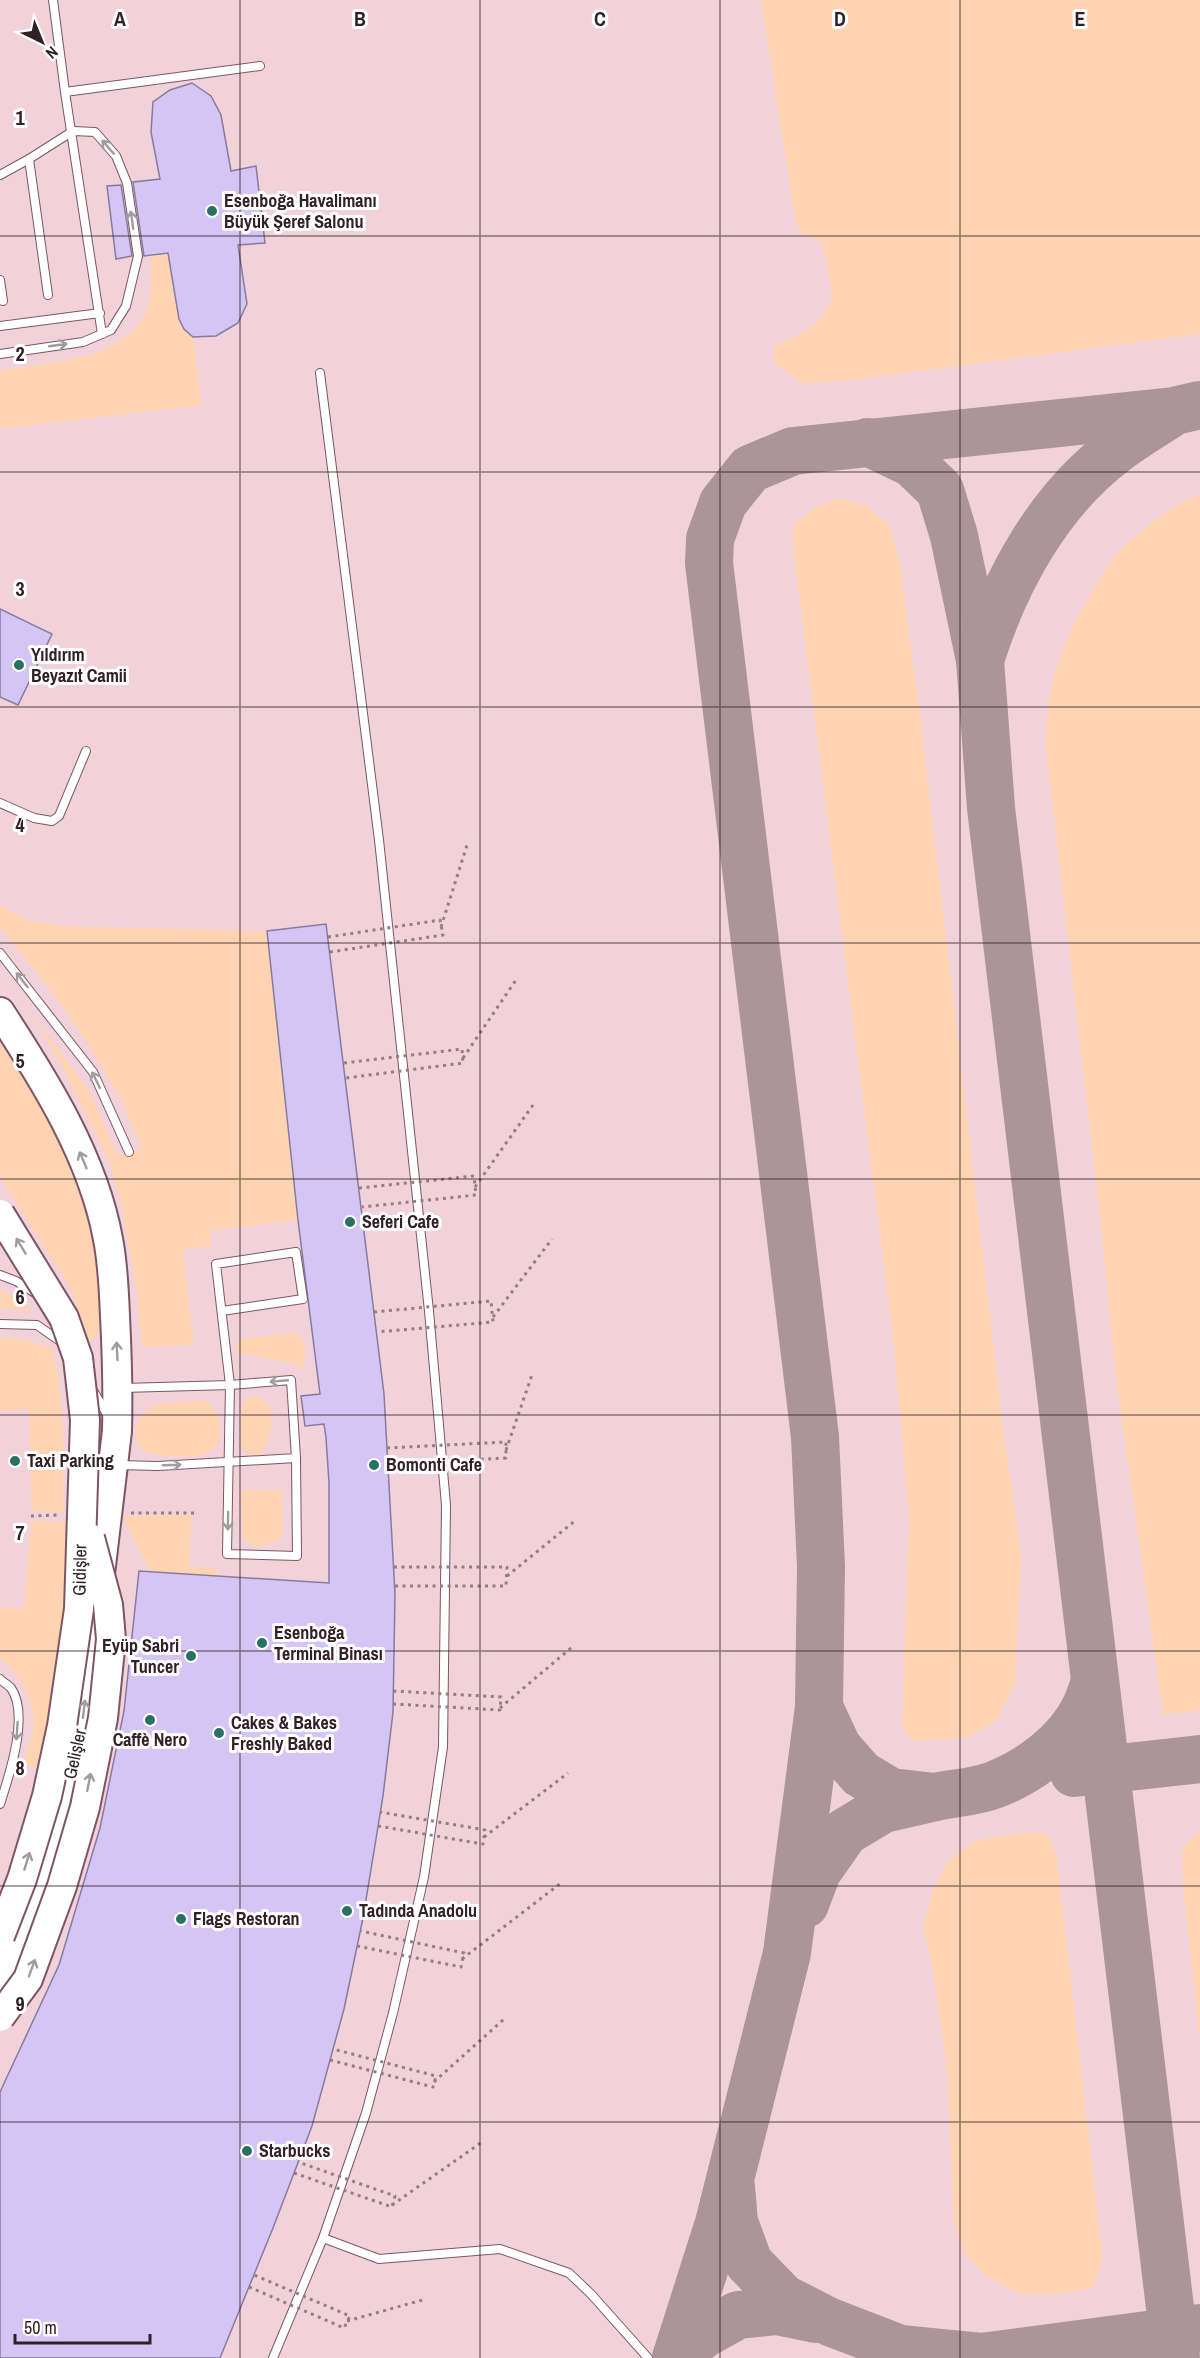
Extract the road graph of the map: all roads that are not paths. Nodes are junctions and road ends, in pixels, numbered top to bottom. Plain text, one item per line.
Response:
1 (53, 0) edge
2 (260, 66) dead end
3 (65, 92) junction
4 (73, 131) junction
5 (29, 159) junction
6 (0, 175) edge
7 (0, 280) edge
8 (48, 295) dead end
9 (3, 301) dead end
10 (100, 312) junction
11 (0, 326) edge
12 (102, 334) junction
13 (0, 354) edge
14 (320, 372) dead end
15 (86, 751) dead end
16 (0, 803) edge
17 (0, 953) edge
18 (0, 1012) edge
19 (129, 1152) dead end
20 (0, 1214) edge
21 (0, 1275) edge
22 (222, 1311) junction
23 (64, 1318) junction
24 (0, 1324) edge
25 (230, 1385) junction
26 (118, 1388) junction
27 (117, 1431) junction
28 (296, 1458) junction
29 (229, 1463) junction
30 (113, 1465) junction
31 (82, 1477) junction
32 (0, 1679) edge
33 (0, 1804) edge
34 (0, 1936) edge
35 (0, 1985) edge
36 (0, 2017) edge
37 (323, 2238) junction
38 (273, 2358) edge
39 (648, 2358) edge

1 - 3 lane
2 - 3 lane
3 - 4 lane
4 - 5 lane
4 - 10 lane
12 -> 4 lane
5 - 6 lane
5 - 8 lane
7 - 9 lane
10 - 11 lane
10 - 12 lane
13 -> 12 lane
14 - 37 lane
15 - 16 lane
19 -> 17 lane
26 -> 18 highway, Gelişler
23 -> 20 highway, Gidişler, bridge
21 - 23 lane
22 - 22 lane
22 - 25 lane
23 - 31 highway, Gidişler, bridge
24 - 27 lane
25 - 26 lane
28 -> 25 lane
25 - 29 lane
26 - 27 highway, Gelişler
27 - 30 highway, Gelişler
28 - 29 lane
29 -> 28 lane
30 -> 29 lane
35 -> 30 highway, Gelişler
34 -> 31 highway, Gidişler, bridge
36 -> 31 highway, bridge
32 -> 33 lane
37 - 38 lane
37 - 39 lane

